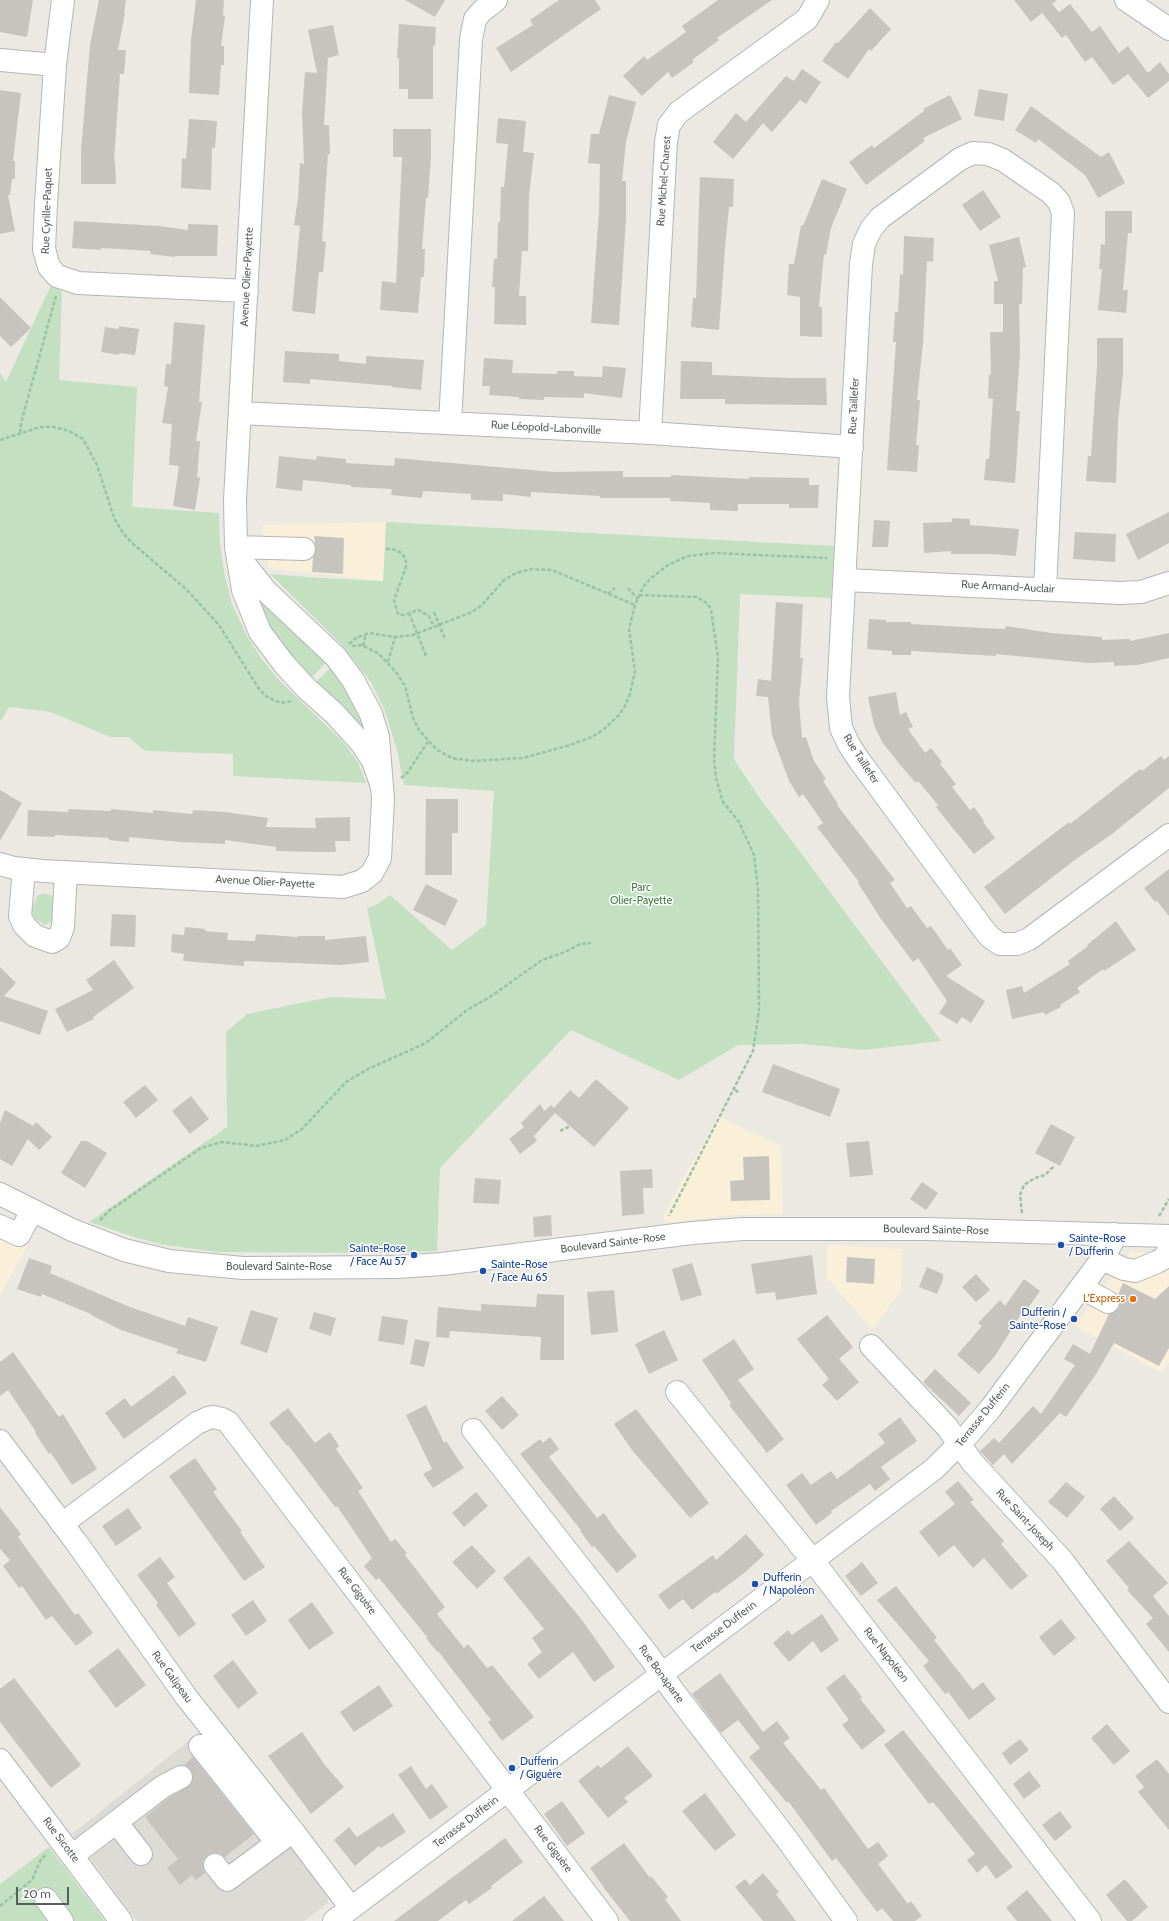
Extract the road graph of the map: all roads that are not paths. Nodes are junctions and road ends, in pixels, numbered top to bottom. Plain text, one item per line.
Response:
1 (63, 0) edge
2 (262, 0) edge
3 (496, 0) edge
4 (818, 0) edge
5 (1126, 0) edge
6 (1169, 29) edge
7 (0, 60) edge
8 (55, 65) junction
9 (247, 291) junction
10 (240, 413) junction
11 (450, 423) junction
12 (650, 433) junction
13 (852, 447) junction
14 (304, 549) dead end
15 (237, 550) junction
16 (845, 580) junction
17 (1169, 583) edge
18 (1045, 589) junction
19 (391, 783) junction
20 (1169, 835) edge
21 (0, 864) edge
22 (24, 869) junction
23 (66, 872) junction
24 (0, 1194) edge
25 (32, 1211) junction
26 (0, 1226) edge
27 (1114, 1234) junction
28 (1169, 1236) edge
29 (1169, 1250) edge
30 (1102, 1259) junction
31 (1083, 1284) junction
32 (1108, 1302) dead end
33 (870, 1346) dead end
34 (677, 1392) dead end
35 (473, 1430) dead end
36 (0, 1441) edge
37 (959, 1445) junction
38 (62, 1524) junction
39 (813, 1561) junction
40 (662, 1675) junction
41 (1169, 1702) edge
42 (200, 1746) dead end
43 (0, 1761) edge
44 (181, 1777) dead end
45 (508, 1790) junction
46 (247, 1800) junction
47 (116, 1822) junction
48 (285, 1837) junction
49 (62, 1853) junction
50 (141, 1854) dead end
51 (215, 1865) dead end
52 (46, 1899) dead end
53 (343, 1915) edge
54 (62, 1921) edge
55 (121, 1921) edge
56 (607, 1921) edge
57 (846, 1921) edge
58 (1090, 1921) edge

1 - 8 street, Rue Cyrille-Paquet
2 - 9 street, Avenue Olier-Payette
3 - 11 street
4 - 12 street, Rue Michel-Charest
5 - 6 street
7 - 8 street
8 - 9 street, Rue Cyrille-Paquet
9 - 10 street, Avenue Olier-Payette
10 - 11 street, Rue Léopold-Labonville
10 - 15 street, Avenue Olier-Payette
11 - 12 street, Rue Léopold-Labonville
12 - 13 street, Rue Léopold-Labonville
13 - 16 street, Rue Taillefer
13 - 18 street, Rue Taillefer
14 - 15 street
15 - 19 street, Avenue Olier-Payette
15 - 19 street, Avenue Olier-Payette
16 - 18 street, Rue Armand-Auclair
16 - 20 street, Rue Taillefer
17 - 18 street, Rue Armand-Auclair
19 - 23 street, Avenue Olier-Payette
21 - 22 street, Avenue Olier-Payette
22 - 23 street, Avenue Olier-Payette
22 - 23 street
24 - 25 street, Boulevard Sainte-Rose
25 - 26 street
25 - 27 street, Boulevard Sainte-Rose
27 - 28 street, Boulevard Sainte-Rose
27 - 30 street, Terrasse Dufferin
29 - 30 street
30 - 31 street, Terrasse Dufferin
31 - 32 street
31 - 37 street, Terrasse Dufferin
33 - 37 street, Rue Saint-Joseph
34 - 39 street, Rue Napoléon
35 - 40 street, Rue Bonaparte
36 - 38 street, Rue Galipeau
37 - 39 street, Terrasse Dufferin
37 - 41 street, Rue Saint-Joseph
38 - 45 street, Rue Giguère
38 - 46 street, Rue Galipeau
39 - 40 street, Terrasse Dufferin
39 - 58 street, Rue Napoléon
40 - 45 street, Terrasse Dufferin
40 - 57 street, Rue Bonaparte
42 - 46 street
43 - 49 street, Rue Sicotte
44 - 47 street
45 - 53 street, Terrasse Dufferin
45 - 56 street, Rue Giguère
46 - 48 street, Rue Galipeau
47 - 49 street
47 - 50 street
48 - 51 street
48 - 53 street, Rue Galipeau
49 - 55 street, Rue Sicotte
52 - 54 street

